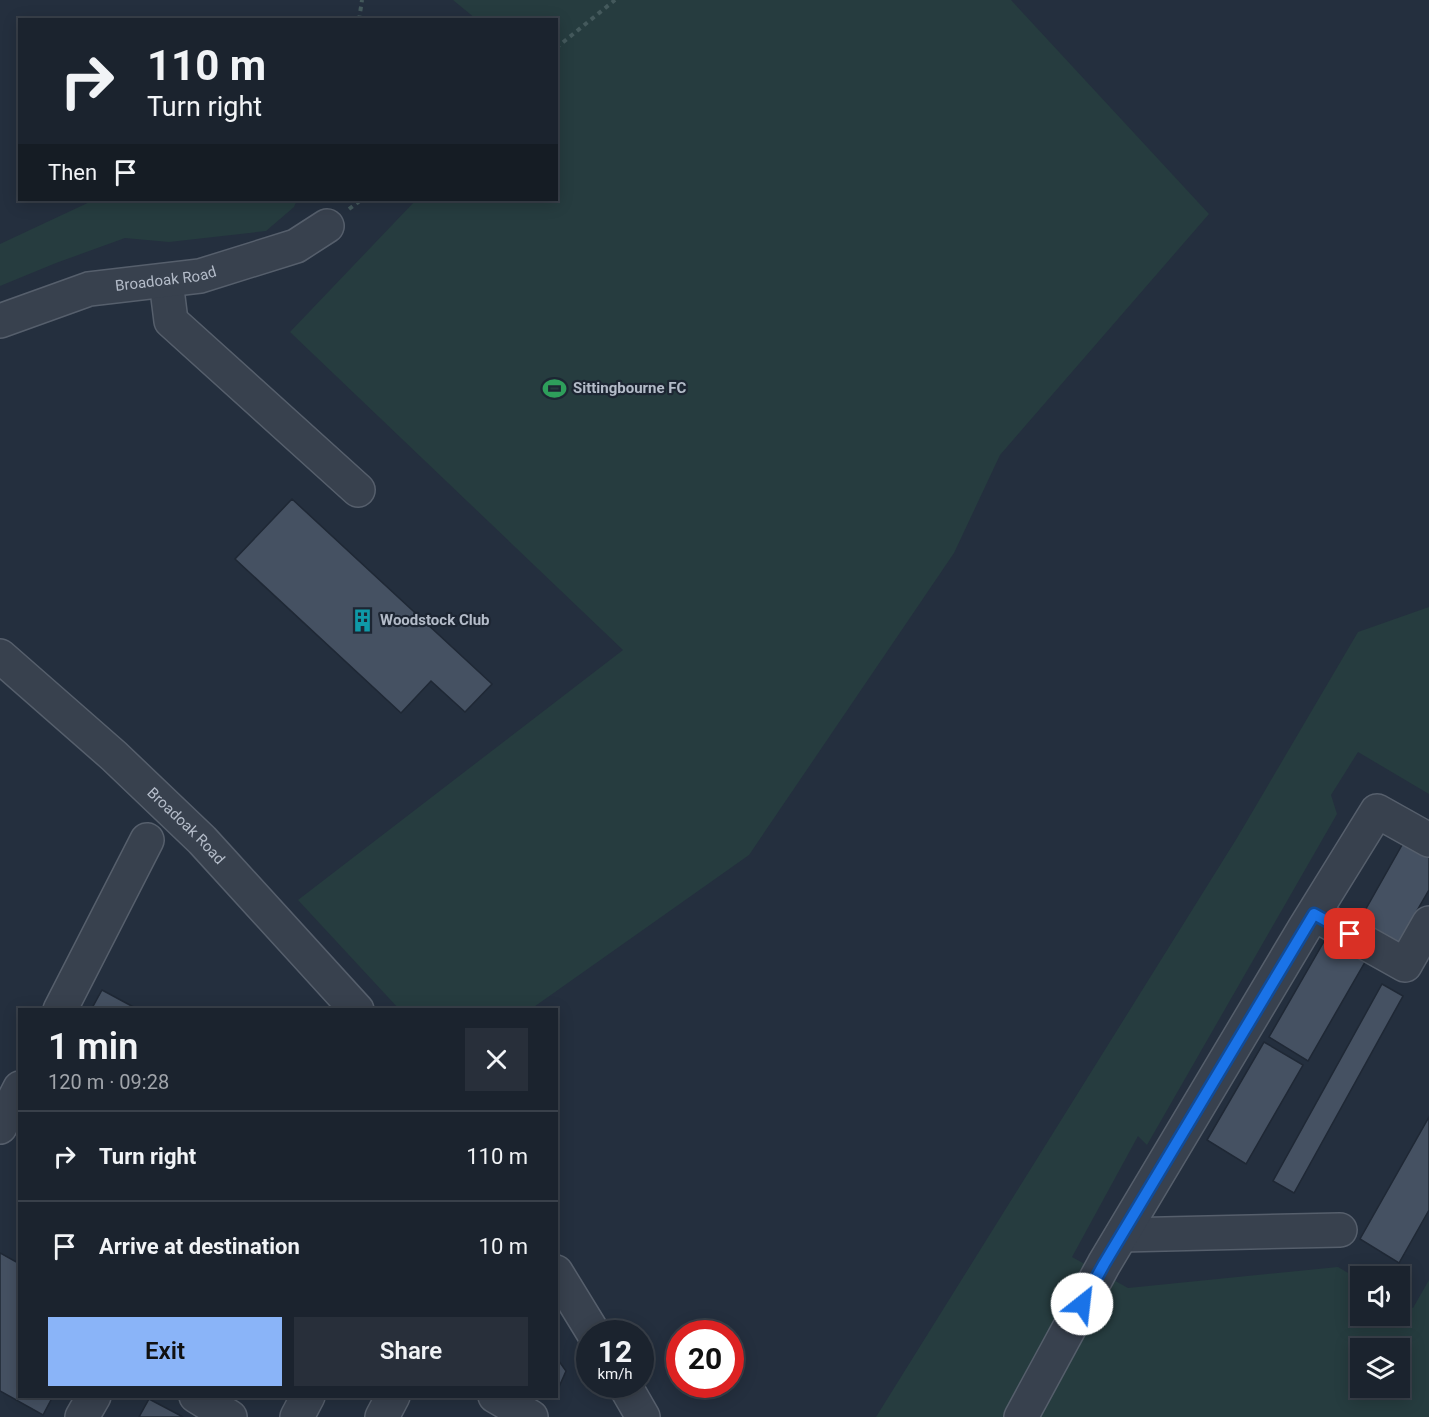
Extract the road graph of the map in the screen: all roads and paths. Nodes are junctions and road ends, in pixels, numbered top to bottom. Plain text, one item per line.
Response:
1 (362, 0) edge
2 (615, 0) edge
3 (359, 18) edge
4 (558, 46) edge
5 (327, 226) dead end
6 (166, 281) junction
7 (0, 321) edge
8 (358, 490) dead end
9 (0, 656) edge
10 (147, 840) dead end
11 (1429, 840) edge
12 (1314, 914) junction
13 (1429, 923) edge
14 (61, 1008) edge
15 (355, 1008) edge
16 (18, 1093) edge
17 (6, 1122) edge
18 (1340, 1230) dead end
19 (1122, 1235) junction
20 (558, 1275) edge
21 (585, 1320) edge
22 (93, 1398) edge
23 (199, 1398) edge
24 (307, 1398) edge
25 (392, 1398) edge
26 (498, 1398) edge
27 (632, 1398) edge
28 (82, 1417) edge
29 (230, 1417) edge
30 (297, 1417) edge
31 (382, 1417) edge
32 (531, 1417) edge
33 (643, 1417) edge
34 (1021, 1417) edge

1 - 3 path
2 - 4 path
5 - 6 street, Broadoak Road
6 - 7 street, Broadoak Road
6 - 8 street
9 - 15 street, Broadoak Road
10 - 14 street
11 - 12 street
12 - 13 street
12 - 19 street
16 - 17 street
18 - 19 street
19 - 34 street
20 - 21 street
22 - 28 street
23 - 29 street
24 - 30 street
25 - 31 street
26 - 32 street
27 - 33 street

